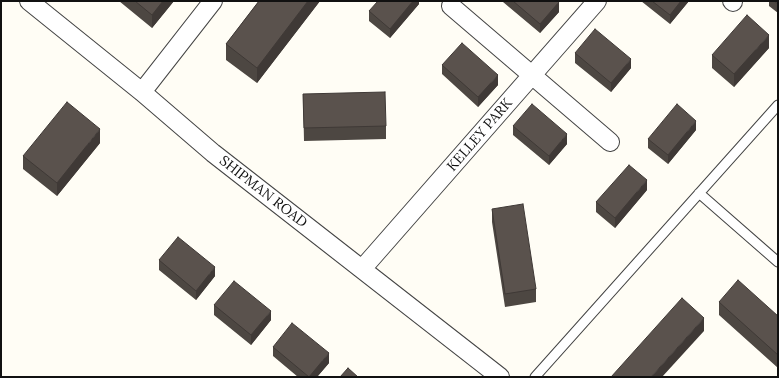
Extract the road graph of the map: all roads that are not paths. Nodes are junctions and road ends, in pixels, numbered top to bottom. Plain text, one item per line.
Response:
1 (29, 1) edge
2 (213, 1) edge
3 (597, 1) edge
4 (451, 6) dead end
5 (532, 75) junction
6 (142, 92) junction
7 (778, 105) edge
8 (610, 142) dead end
9 (699, 193) junction
10 (778, 262) edge
11 (362, 269) junction
12 (500, 377) edge
13 (535, 377) edge

1 - 6 street, SHIPMAN ROAD
2 - 6 street
3 - 5 street, KELLEY PARK
4 - 5 street
5 - 8 street
5 - 11 street, KELLEY PARK
6 - 11 street, SHIPMAN ROAD
7 - 9 lane
9 - 10 lane
9 - 13 lane
11 - 12 street, SHIPMAN ROAD

